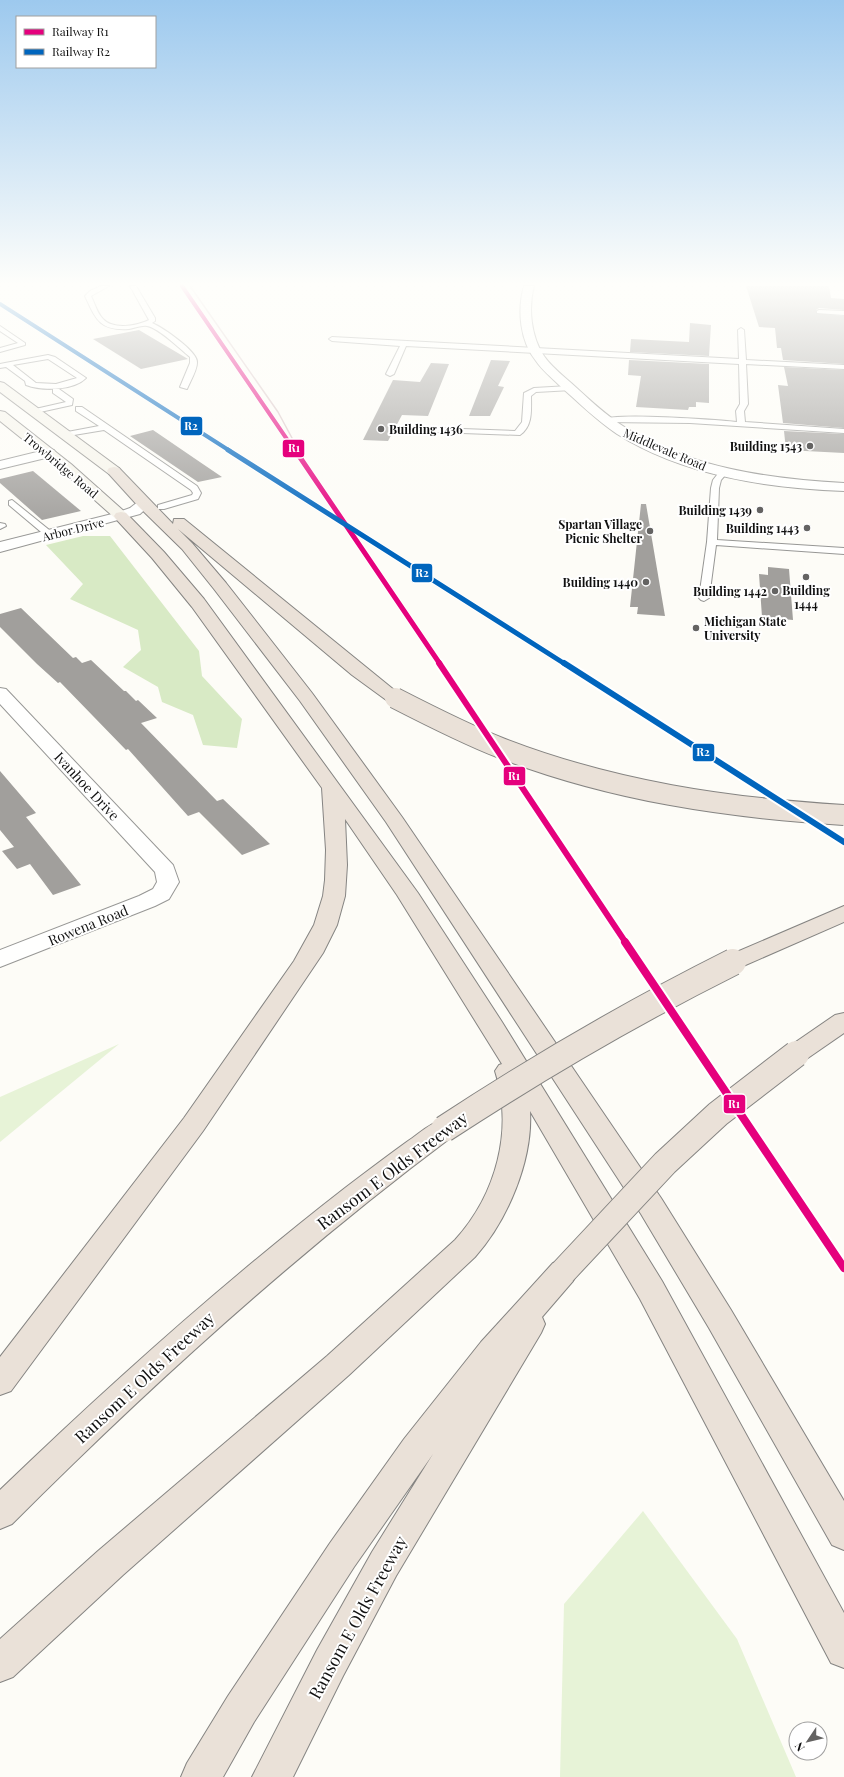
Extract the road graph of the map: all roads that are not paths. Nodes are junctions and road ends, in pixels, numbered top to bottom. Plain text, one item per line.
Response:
1 (10, 369) edge
2 (69, 369) edge
3 (192, 369) edge
4 (392, 369) edge
5 (549, 369) edge
6 (742, 369) edge
7 (390, 374) dead end
8 (0, 386) edge
9 (184, 387) dead end
10 (569, 388) junction
11 (56, 391) dead end
12 (0, 394) edge
13 (79, 409) dead end
14 (34, 412) junction
15 (0, 415) edge
16 (606, 420) junction
17 (741, 424) junction
18 (105, 427) junction
19 (18, 429) junction
20 (408, 429) dead end
21 (844, 431) edge
22 (70, 439) junction
23 (49, 453) junction
24 (0, 465) edge
25 (114, 471) joint
26 (723, 473) junction
27 (844, 487) edge
28 (12, 502) dead end
29 (153, 506) junction
30 (121, 516) junction
31 (50, 534) junction
32 (712, 542) junction
33 (0, 547) edge
34 (844, 551) edge
35 (704, 598) dead end
36 (3, 701) edge
37 (332, 789) junction
38 (844, 815) edge
39 (395, 821) junction
40 (362, 829) junction
41 (168, 882) joint
42 (844, 913) edge
43 (0, 959) edge
44 (844, 1021) edge
45 (493, 1028) junction
46 (563, 1272) junction
47 (0, 1381) edge
48 (0, 1513) edge
49 (844, 1533) edge
50 (844, 1650) edge
51 (0, 1664) edge
52 (201, 1777) edge
53 (272, 1777) edge

1 - 2 lane
3 - 9 lane
4 - 7 lane
5 - 10 street, Middlevale Road
6 - 17 lane
8 - 14 street, Trowbridge Road
10 - 16 street, Middlevale Road
10 - 20 lane
11 - 14 lane
12 - 14 street
13 - 18 lane
14 - 22 street, Trowbridge Road
15 - 19 street, Trowbridge Road
16 - 17 lane
16 - 26 street, Middlevale Road
17 - 21 lane
18 - 22 lane
18 - 29 lane
19 - 22 street
19 - 23 street, Trowbridge Road
22 - 25 street, Trowbridge Road
23 - 24 street
23 - 30 street, Trowbridge Road
25 - 29 highway
26 - 27 street, Middlevale Road
26 - 32 lane
28 - 31 lane
29 - 30 street, Arbor Drive
29 - 38 highway, bridge
29 - 39 highway
30 - 31 street, Arbor Drive
30 - 37 highway
31 - 33 street, Arbor Drive
32 - 34 lane
32 - 35 lane
36 - 41 street, Ivanhoe Drive
37 - 40 highway
37 - 47 highway
39 - 40 highway
39 - 49 highway
40 - 45 highway
41 - 43 street, Rowena Road
42 - 48 highway, Ransom E Olds Freeway, bridge
44 - 46 highway, Ransom E Olds Freeway, bridge
45 - 50 highway
45 - 51 highway
46 - 52 highway
46 - 53 highway, Ransom E Olds Freeway

